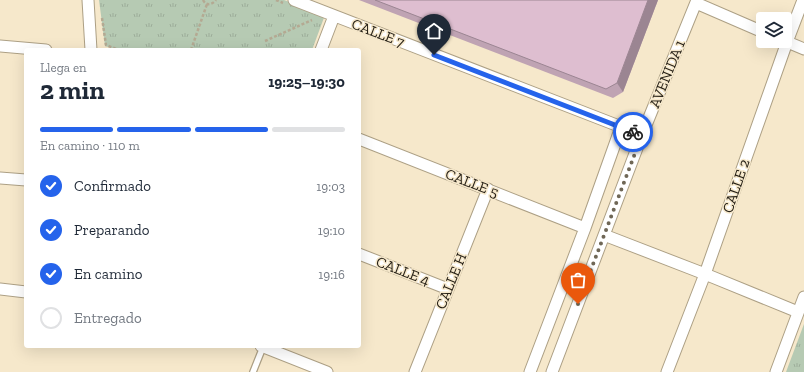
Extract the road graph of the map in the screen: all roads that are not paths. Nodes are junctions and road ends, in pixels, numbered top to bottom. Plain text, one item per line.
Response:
1 (88, 0) edge
2 (803, 0) edge
3 (289, 1) edge
4 (697, 2) edge
5 (334, 16) junction
6 (792, 27) edge
7 (756, 29) edge
8 (792, 43) edge
9 (0, 46) edge
10 (24, 48) edge
11 (91, 48) edge
12 (322, 48) edge
13 (784, 48) edge
14 (804, 48) edge
15 (621, 127) junction
16 (642, 135) junction
17 (361, 140) edge
18 (0, 178) edge
19 (24, 180) edge
20 (488, 189) junction
21 (584, 228) junction
22 (604, 236) junction
23 (361, 255) edge
24 (705, 274) junction
25 (0, 289) edge
26 (448, 289) junction
27 (24, 292) edge
28 (804, 297) edge
29 (798, 312) junction
30 (261, 348) edge
31 (267, 348) edge
32 (253, 372) edge
33 (327, 372) edge
34 (415, 372) edge
35 (530, 372) edge
36 (552, 372) edge
37 (667, 372) edge
38 (776, 372) edge

1 - 11 street
2 - 6 street, CALLE 2
3 - 5 street, CALLE 7
4 - 7 street
4 - 16 street, AVENIDA 1
5 - 12 street
5 - 15 street, CALLE 7
8 - 14 street
9 - 10 street
13 - 24 street, CALLE 2
15 - 16 street, CALLE 7
15 - 21 street
16 - 22 street, AVENIDA 1
17 - 20 street, CALLE 5
18 - 19 street
20 - 21 street, CALLE 5
20 - 26 street, CALLE H
21 - 35 street
22 - 24 street
22 - 36 street, AVENIDA 1
23 - 26 street, CALLE 4
24 - 29 street
24 - 37 street, CALLE 2
25 - 27 street
26 - 34 street, CALLE H
28 - 29 street
29 - 38 street
30 - 32 lane
31 - 33 street

